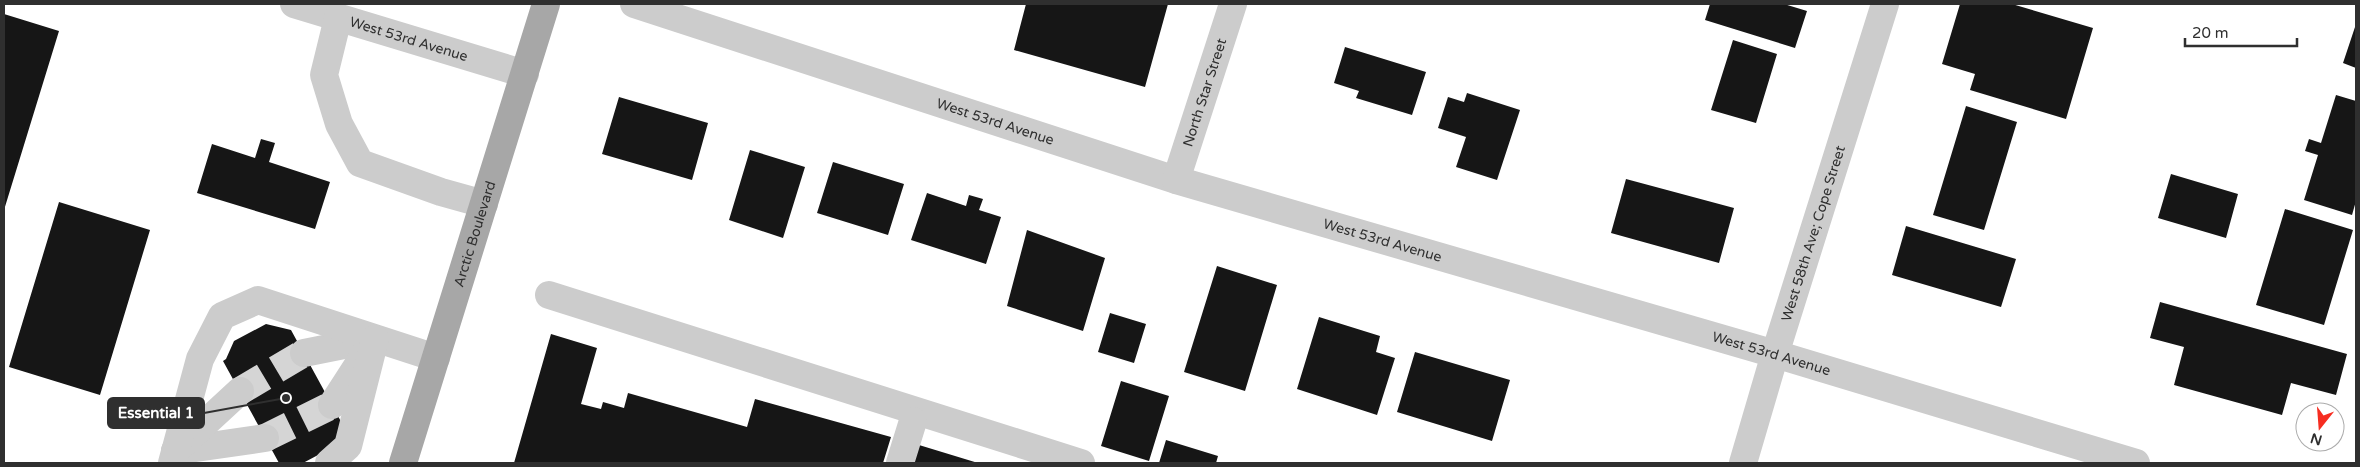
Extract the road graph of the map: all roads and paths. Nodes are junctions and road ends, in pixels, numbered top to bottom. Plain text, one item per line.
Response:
1 (294, 4) edge
2 (546, 4) edge
3 (634, 4) edge
4 (1233, 4) edge
5 (1885, 4) edge
6 (338, 18) junction
7 (525, 74) junction
8 (1176, 180) junction
9 (484, 204) junction
10 (549, 295) dead end
11 (375, 339) junction
12 (304, 353) tunnel mouth
13 (1775, 354) junction
14 (436, 358) junction
15 (240, 391) tunnel mouth
16 (332, 405) tunnel mouth
17 (913, 421) dead end
18 (265, 438) tunnel mouth
19 (173, 457) edge
20 (214, 463) edge
21 (329, 463) edge
22 (403, 463) edge
23 (900, 463) edge
24 (1081, 463) edge
25 (1743, 463) edge
26 (2136, 463) edge

1 - 6 street, West 53rd Avenue
2 - 7 main road, Arctic Boulevard
3 - 8 street, West 53rd Avenue
4 - 8 street, North Star Street
5 - 13 street, West 58th Ave; Cope Street
6 - 7 street, West 53rd Avenue
6 - 9 street
7 - 9 main road, Arctic Boulevard
8 - 13 street, West 53rd Avenue
9 - 14 main road, Arctic Boulevard
10 - 24 street
11 - 12 street
11 - 14 street
11 - 16 street
11 - 19 street
11 - 21 street
13 - 25 street, West 58th Ave; Cope Street
13 - 26 street, West 53rd Avenue
14 - 22 main road, Arctic Boulevard
15 - 19 street
17 - 23 street
18 - 19 street
19 - 20 street

